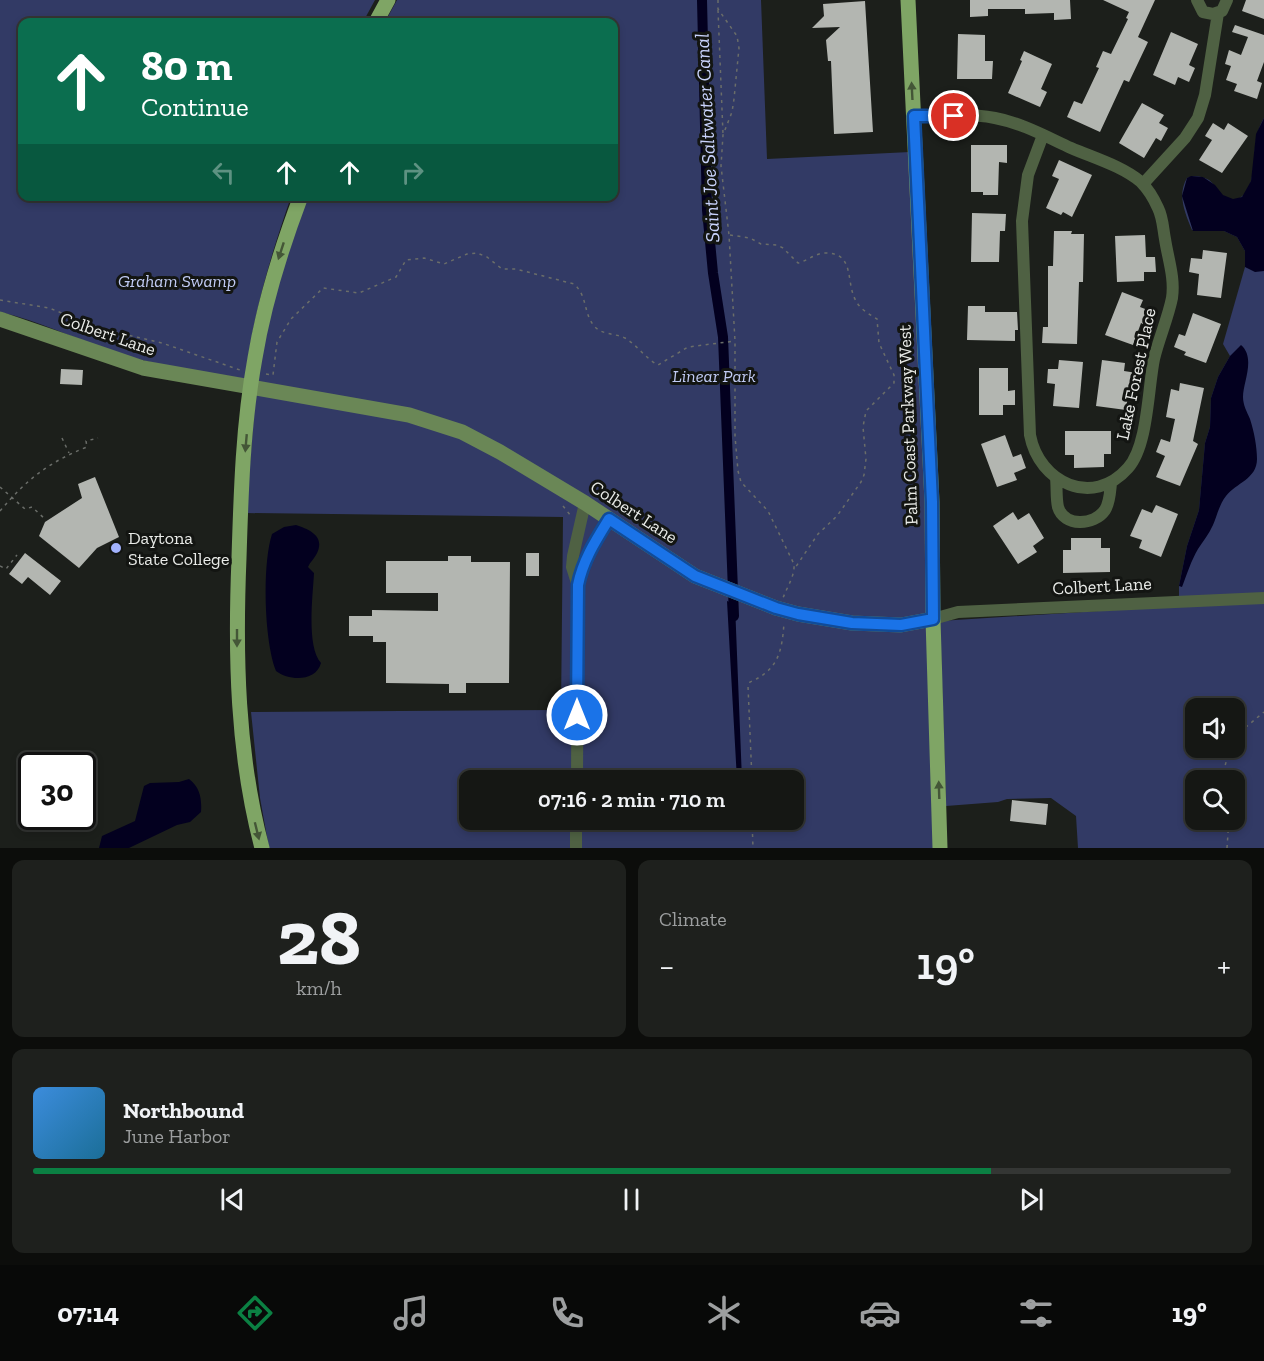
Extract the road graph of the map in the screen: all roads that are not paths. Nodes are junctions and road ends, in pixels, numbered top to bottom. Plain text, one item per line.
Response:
1 (388, 0) edge
2 (908, 0) edge
3 (1197, 0) edge
4 (1227, 0) edge
5 (1218, 13) junction
6 (378, 18) edge
7 (914, 116) junction
8 (1043, 135) junction
9 (1143, 184) junction
10 (299, 201) edge
11 (0, 319) edge
12 (252, 379) junction
13 (1056, 478) junction
14 (1111, 483) junction
15 (585, 503) junction
16 (609, 519) junction
17 (578, 585) junction
18 (1264, 598) edge
19 (933, 619) junction
20 (577, 770) edge
21 (576, 830) edge
22 (262, 848) edge
23 (576, 848) edge
24 (940, 848) edge

1 - 6 main road
7 -> 2 main road, Palm Coast Parkway West
3 - 5 street
4 - 5 street
5 - 9 street
7 - 8 street, Lake Forest Place
7 - 19 main road, Palm Coast Parkway West
8 - 9 street, Lake Forest Place
8 - 13 street
9 - 14 street, Lake Forest Place
10 -> 12 main road
11 - 12 street, Colbert Lane
12 - 15 street, Colbert Lane
12 -> 22 main road
13 - 14 street
13 - 14 street
15 - 16 street, Colbert Lane
15 - 17 street
16 - 17 street
16 - 19 street, Colbert Lane
17 - 20 street
18 - 19 street, Colbert Lane
24 -> 19 main road, Palm Coast Parkway West
21 - 23 street

